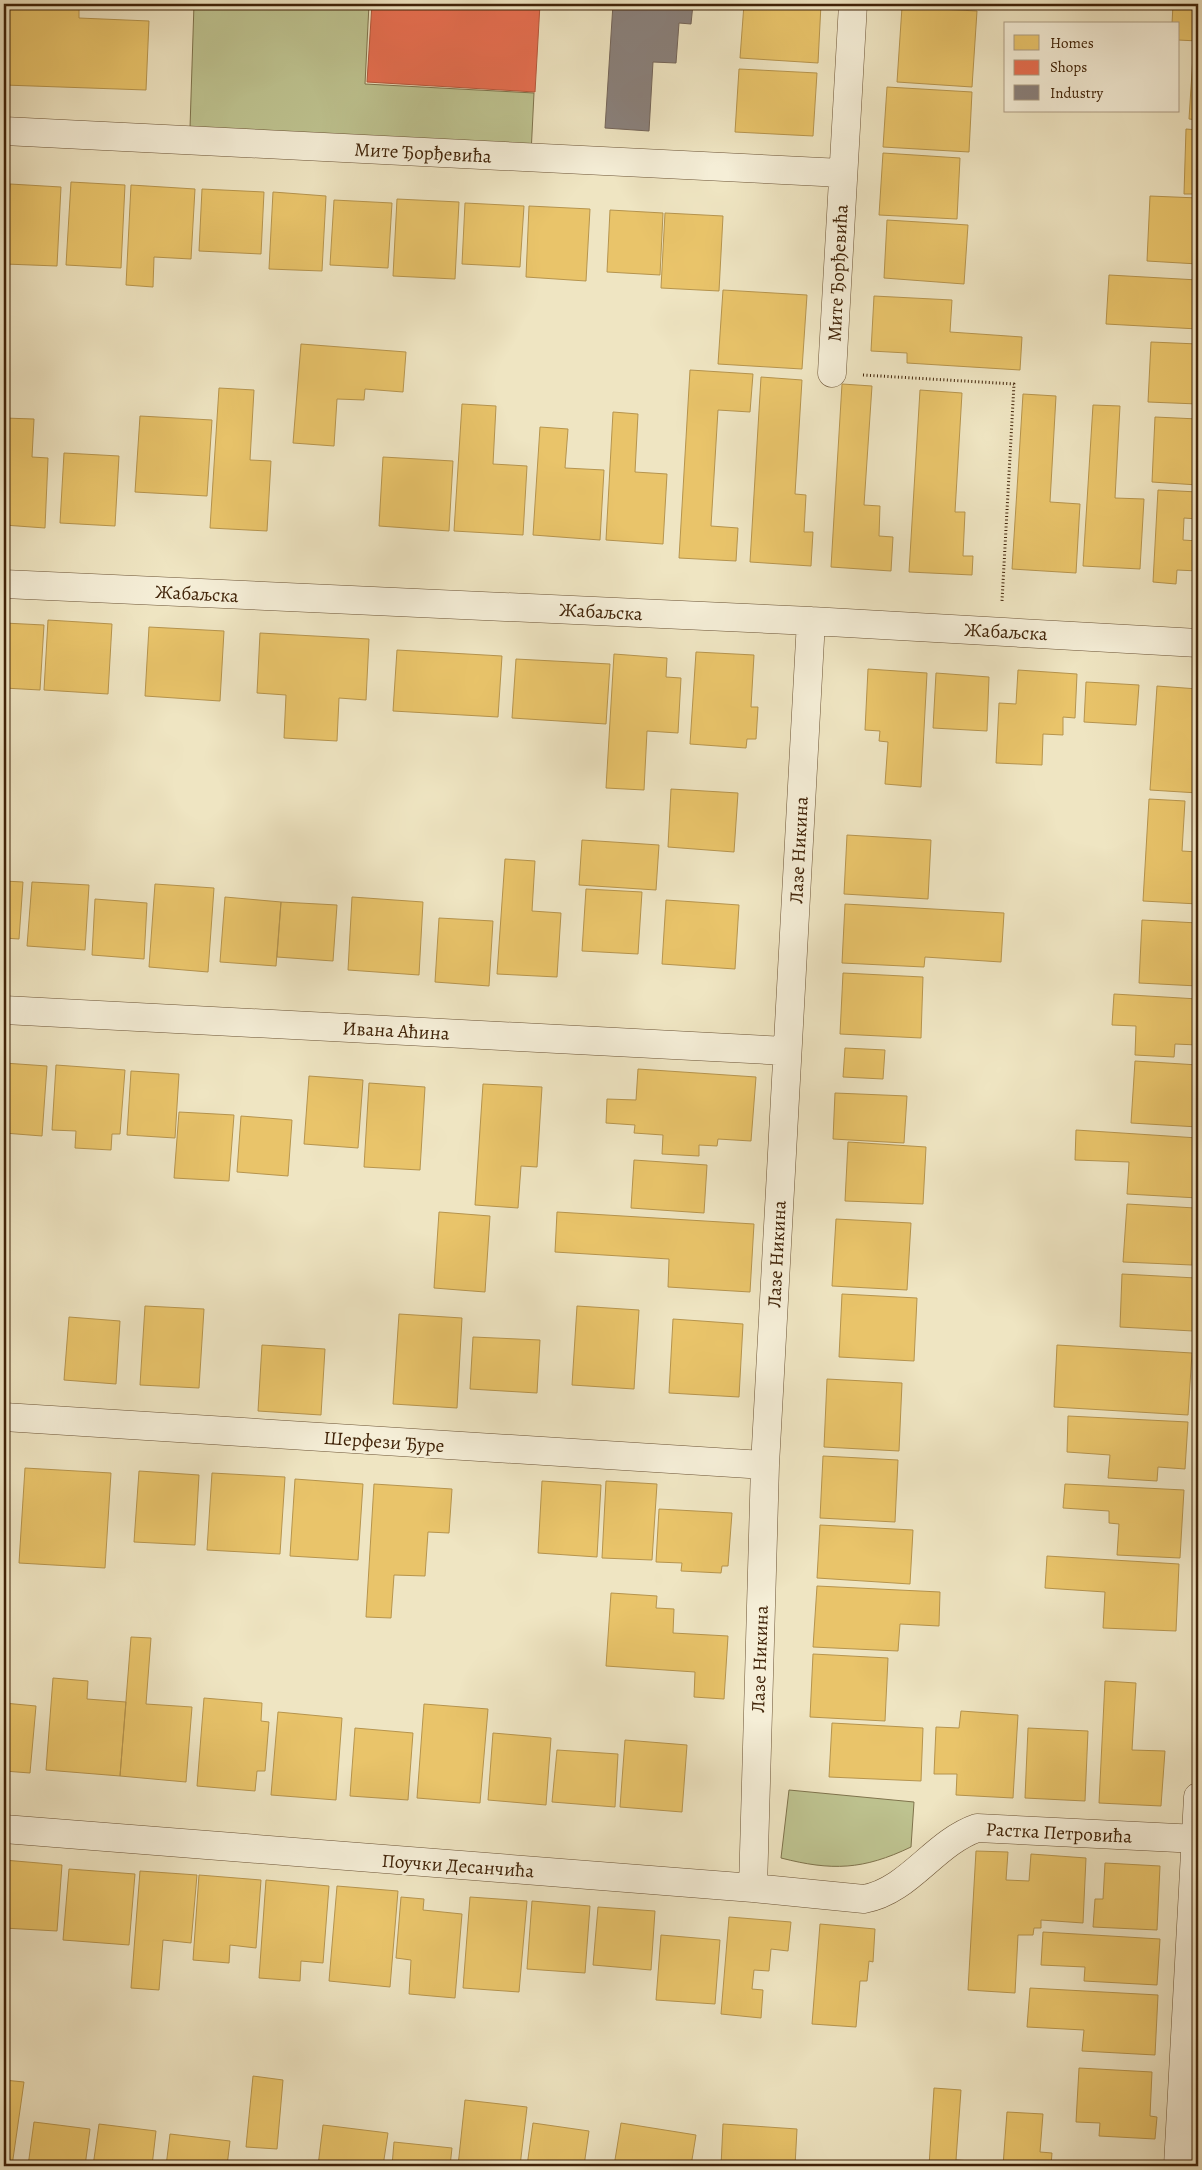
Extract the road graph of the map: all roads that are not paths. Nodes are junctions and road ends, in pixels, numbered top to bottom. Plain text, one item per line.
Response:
1 (853, 4) edge
2 (4, 132) edge
3 (842, 173) junction
4 (832, 373) road end
5 (4, 584) edge
6 (811, 621) junction
7 (1198, 643) edge
8 (4, 1010) edge
9 (787, 1051) junction
10 (4, 1417) edge
11 (765, 1465) junction
12 (1198, 1797) edge
13 (4, 1829) edge
14 (1197, 1839) edge
15 (906, 1878) joint
16 (753, 1888) junction
17 (1178, 2166) edge

1 - 3 street, Мите Ђорђевића
2 - 3 street, Мите Ђорђевића
3 - 4 street, Мите Ђорђевића
5 - 6 street, Жабаљска
6 - 7 street, Жабаљска
6 - 9 street, Лазе Никина
8 - 9 street, Ивана Аћина
9 - 11 street, Лазе Никина
10 - 11 street, Шерфези Ђуре
11 - 16 street, Лазе Никина
12 - 14 street
13 - 16 street, Поучки Десанчића
14 - 15 street, Растка Петровића
14 - 17 street
15 - 16 street, Поучки Десанчића

